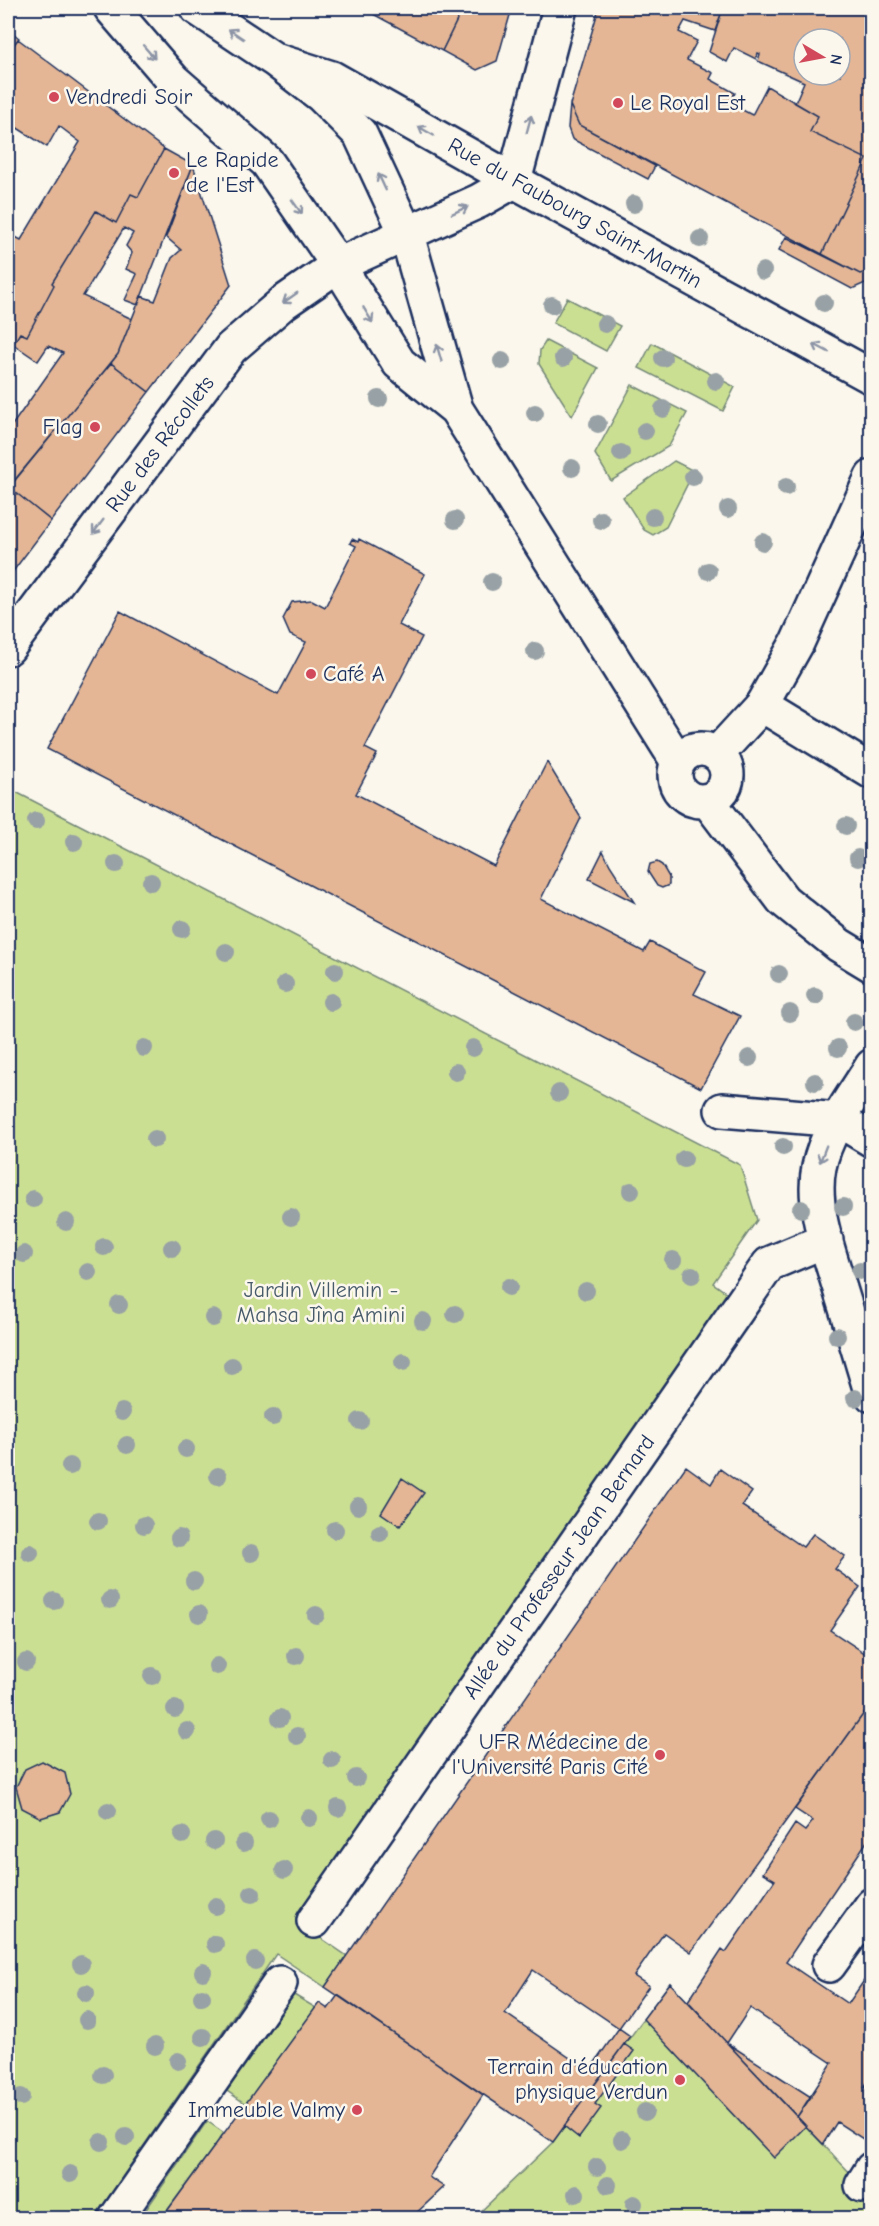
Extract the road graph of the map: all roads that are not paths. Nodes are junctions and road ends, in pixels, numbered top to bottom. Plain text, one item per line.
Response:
1 (111, 8) edge
2 (197, 8) edge
3 (560, 8) edge
4 (274, 60) junction
5 (514, 181) junction
6 (407, 236) junction
7 (338, 265) junction
8 (872, 377) edge
9 (456, 410) junction
10 (872, 477) edge
11 (8, 648) edge
12 (762, 705) junction
13 (717, 754) junction
14 (678, 762) junction
15 (872, 772) edge
16 (708, 801) junction
17 (872, 964) edge
18 (872, 1066) edge
19 (722, 1110) dead end
20 (838, 1120) junction
21 (872, 1140) edge
22 (826, 1240) junction
23 (872, 1395) edge
24 (872, 1905) edge
25 (314, 1922) dead end
26 (829, 1965) dead end
27 (279, 1983) dead end
28 (116, 2218) edge

1 -> 7 main road, Rue du Faubourg Saint-Martin
4 -> 2 main road, Rue du Faubourg Saint-Martin
5 -> 3 main road
5 -> 4 main road, Rue du Faubourg Saint-Martin
6 -> 4 main road, Rue du Faubourg Saint-Martin
6 -> 5 main road, Rue des Récollets
8 -> 5 main road, Rue du Faubourg Saint-Martin
6 - 7 main road, Rue des Récollets
9 -> 6 main road, Rue du Faubourg Saint-Martin
7 -> 9 main road, Rue du Faubourg Saint-Martin
7 -> 11 main road, Rue des Récollets
9 - 14 main road, Rue du Faubourg Saint-Martin
10 - 12 main road
12 - 13 main road
12 - 15 main road
13 - 14 main road
13 - 16 main road
14 - 16 main road
16 - 17 main road
18 - 20 main road
19 - 20 main road
20 - 21 main road
20 -> 22 main road
22 - 23 main road
22 - 25 main road, Allée du Professeur Jean Bernard
24 - 26 main road
27 - 28 main road

